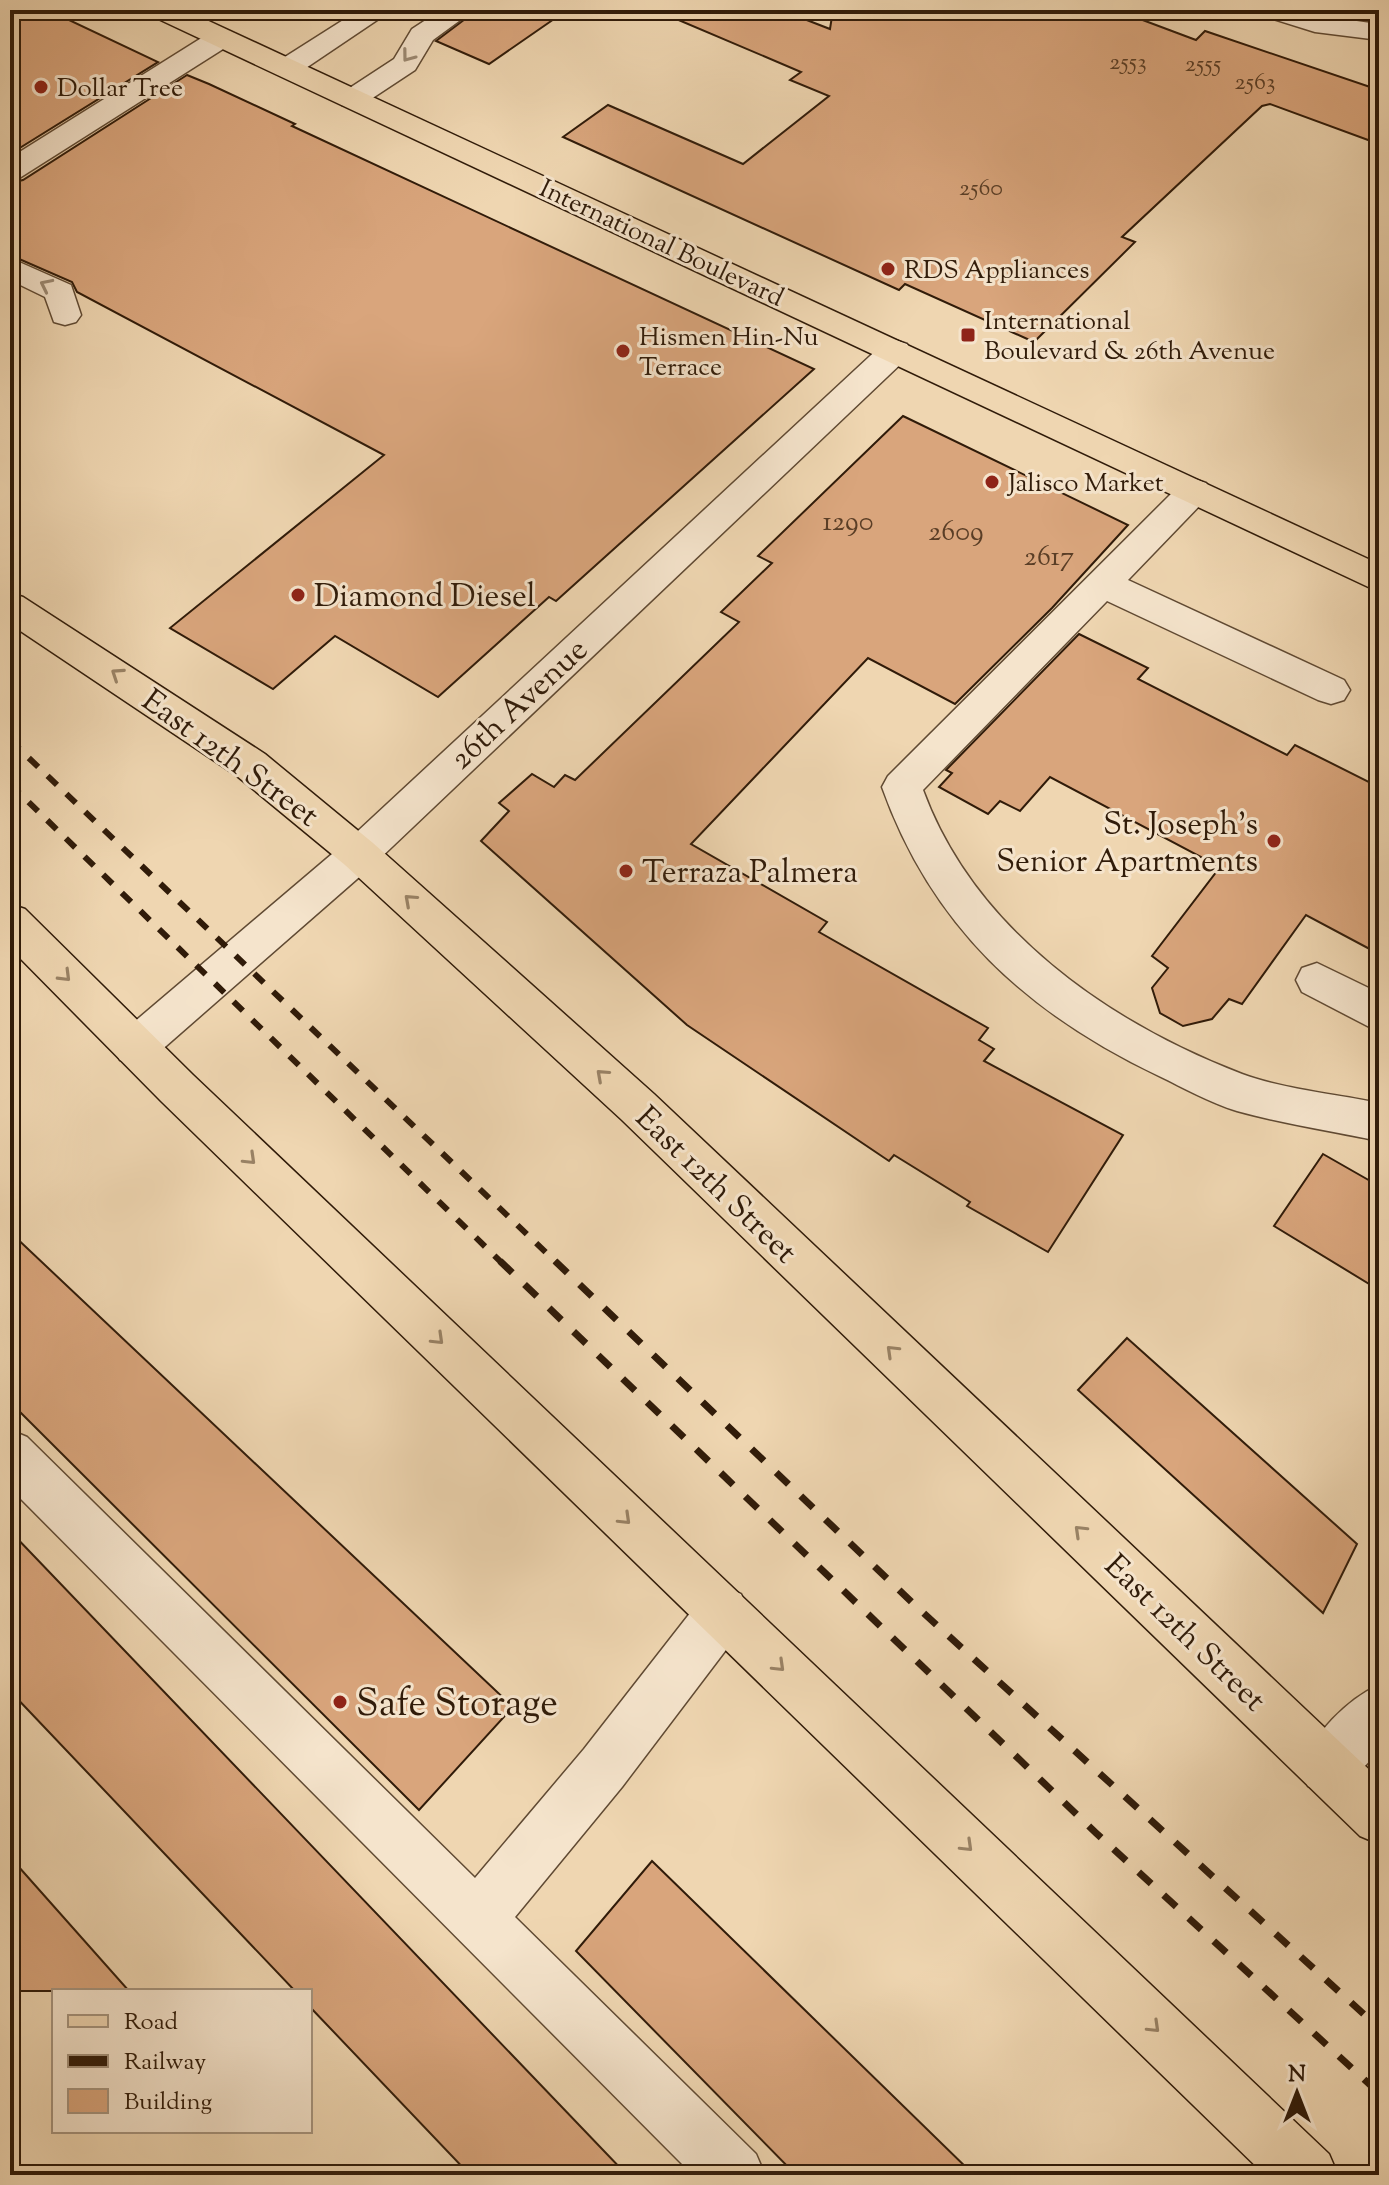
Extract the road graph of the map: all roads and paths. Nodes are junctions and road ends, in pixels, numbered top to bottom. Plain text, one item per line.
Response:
1 (162, 10) edge
2 (378, 10) edge
3 (460, 10) edge
4 (1274, 10) edge
5 (1379, 32) edge
6 (221, 38) junction
7 (287, 68) junction
8 (352, 99) junction
9 (10, 171) edge
10 (10, 268) edge
11 (65, 315) dead end
12 (895, 351) junction
13 (1194, 491) junction
14 (1379, 579) edge
15 (1103, 584) junction
16 (10, 606) edge
17 (1331, 690) dead end
18 (359, 854) junction
19 (10, 921) edge
20 (1317, 980) dead end
21 (1379, 1014) edge
22 (135, 1047) junction
23 (1379, 1122) edge
24 (10, 1454) edge
25 (723, 1612) junction
26 (1379, 1712) edge
27 (1327, 1767) junction
28 (1379, 1817) edge
29 (477, 1918) junction
30 (735, 2175) edge
31 (1308, 2175) edge

1 - 6 main road, International Boulevard
2 - 7 street
3 -> 8 street
4 - 5 street
6 - 7 main road, International Boulevard
6 - 9 street
7 - 8 main road, International Boulevard
8 - 12 main road, International Boulevard
11 -> 10 street
12 - 13 main road, International Boulevard
12 - 18 street, 26th Avenue
13 - 14 main road, International Boulevard
13 - 15 street
15 - 17 street
15 - 23 street
18 -> 16 main road, East 12th Street
18 - 22 street, 26th Avenue
27 -> 18 main road, East 12th Street
19 -> 22 main road
20 - 21 street
22 -> 25 main road
24 - 29 street
25 - 29 street
25 -> 31 main road
26 - 27 street
27 - 28 main road, East 12th Street
29 - 30 street

